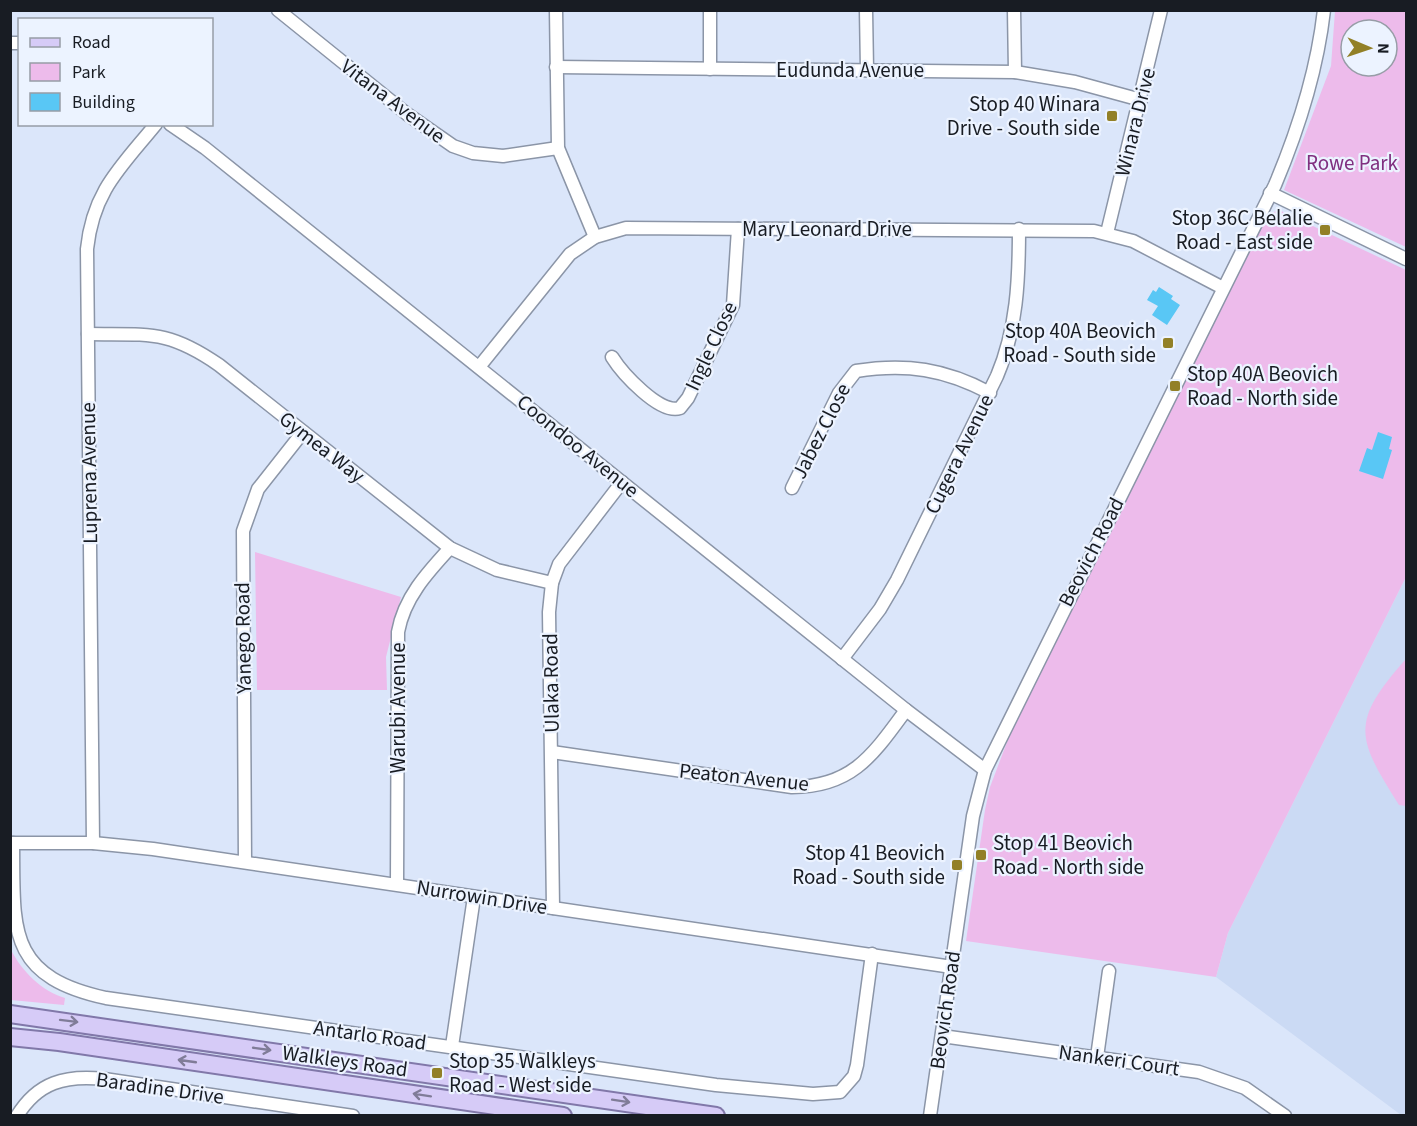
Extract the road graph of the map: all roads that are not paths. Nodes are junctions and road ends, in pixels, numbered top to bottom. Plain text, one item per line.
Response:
1 (278, 10) edge
2 (556, 10) edge
3 (710, 10) edge
4 (866, 10) edge
5 (1014, 10) edge
6 (1161, 10) edge
7 (1324, 10) edge
8 (556, 67) junction
9 (710, 69) junction
10 (867, 70) junction
11 (1015, 72) junction
12 (1141, 100) junction
13 (154, 126) edge
14 (173, 126) edge
15 (558, 148) junction
16 (1270, 193) junction
17 (738, 229) junction
18 (1019, 230) junction
19 (1107, 233) junction
20 (595, 237) junction
21 (1407, 259) edge
22 (1223, 288) junction
23 (88, 334) junction
24 (612, 357) dead end
25 (479, 367) junction
26 (990, 393) junction
27 (303, 432) junction
28 (622, 482) junction
29 (792, 488) dead end
30 (450, 548) junction
31 (552, 584) junction
32 (842, 659) junction
33 (906, 710) junction
34 (552, 752) junction
35 (985, 770) junction
36 (12, 843) edge
37 (93, 843) junction
38 (245, 862) junction
39 (397, 884) junction
40 (474, 897) junction
41 (553, 908) junction
42 (872, 954) junction
43 (952, 967) junction
44 (1109, 971) dead end
45 (10, 1014) edge
46 (942, 1036) junction
47 (10, 1038) edge
48 (452, 1046) junction
49 (1097, 1057) junction
50 (17, 1116) edge
51 (353, 1116) edge
52 (563, 1116) edge
53 (716, 1116) edge
54 (930, 1116) edge
55 (1285, 1116) edge

1 - 15 street, Vitana Avenue
2 - 8 street
3 - 9 street
4 - 10 street
5 - 11 street
6 - 12 street, Winara Drive
7 - 16 street, Beovich Road
8 - 9 street, Eudunda Avenue
8 - 15 street
9 - 10 street, Eudunda Avenue
10 - 11 street, Eudunda Avenue
11 - 12 street, Eudunda Avenue
12 - 19 street, Winara Drive
13 - 23 street, Luprena Avenue
14 - 25 street, Coondoo Avenue
15 - 20 street
16 - 21 street
16 - 22 street, Beovich Road
17 - 18 street, Mary Leonard Drive
17 - 20 street, Mary Leonard Drive
17 - 24 street, Ingle Close
18 - 19 street, Mary Leonard Drive
18 - 26 street, Cugera Avenue
19 - 22 street, Mary Leonard Drive
20 - 25 street, Mary Leonard Drive
22 - 35 street, Beovich Road
23 - 27 street, Gymea Way
23 - 37 street, Luprena Avenue
25 - 28 street, Coondoo Avenue
26 - 29 street, Jabez Close
26 - 32 street, Cugera Avenue
27 - 30 street, Gymea Way
27 - 38 street, Yanego Road
28 - 31 street, Ulaka Road
28 - 32 street, Coondoo Avenue
30 - 31 street, Gymea Way
30 - 39 street, Warubi Avenue
31 - 34 street, Ulaka Road
32 - 33 street, Coondoo Avenue
33 - 34 street, Peaton Avenue
33 - 35 street, Coondoo Avenue
34 - 41 street, Ulaka Road
35 - 43 street, Beovich Road
36 - 37 street, Nurrowin Drive
36 - 48 street, Antarlo Road
37 - 38 street, Nurrowin Drive
38 - 39 street, Nurrowin Drive
39 - 40 street, Nurrowin Drive
40 - 41 street, Nurrowin Drive
40 - 48 street
41 - 42 street, Nurrowin Drive
42 - 43 street, Nurrowin Drive
42 - 48 street, Antarlo Road
43 - 46 street, Beovich Road
44 - 49 street
45 -> 53 main road, Walkleys Road
46 - 49 street, Nankeri Court
46 - 54 street, Beovich Road
52 -> 47 main road, Walkleys Road
49 - 55 street, Nankeri Court
50 - 51 street, Baradine Drive

